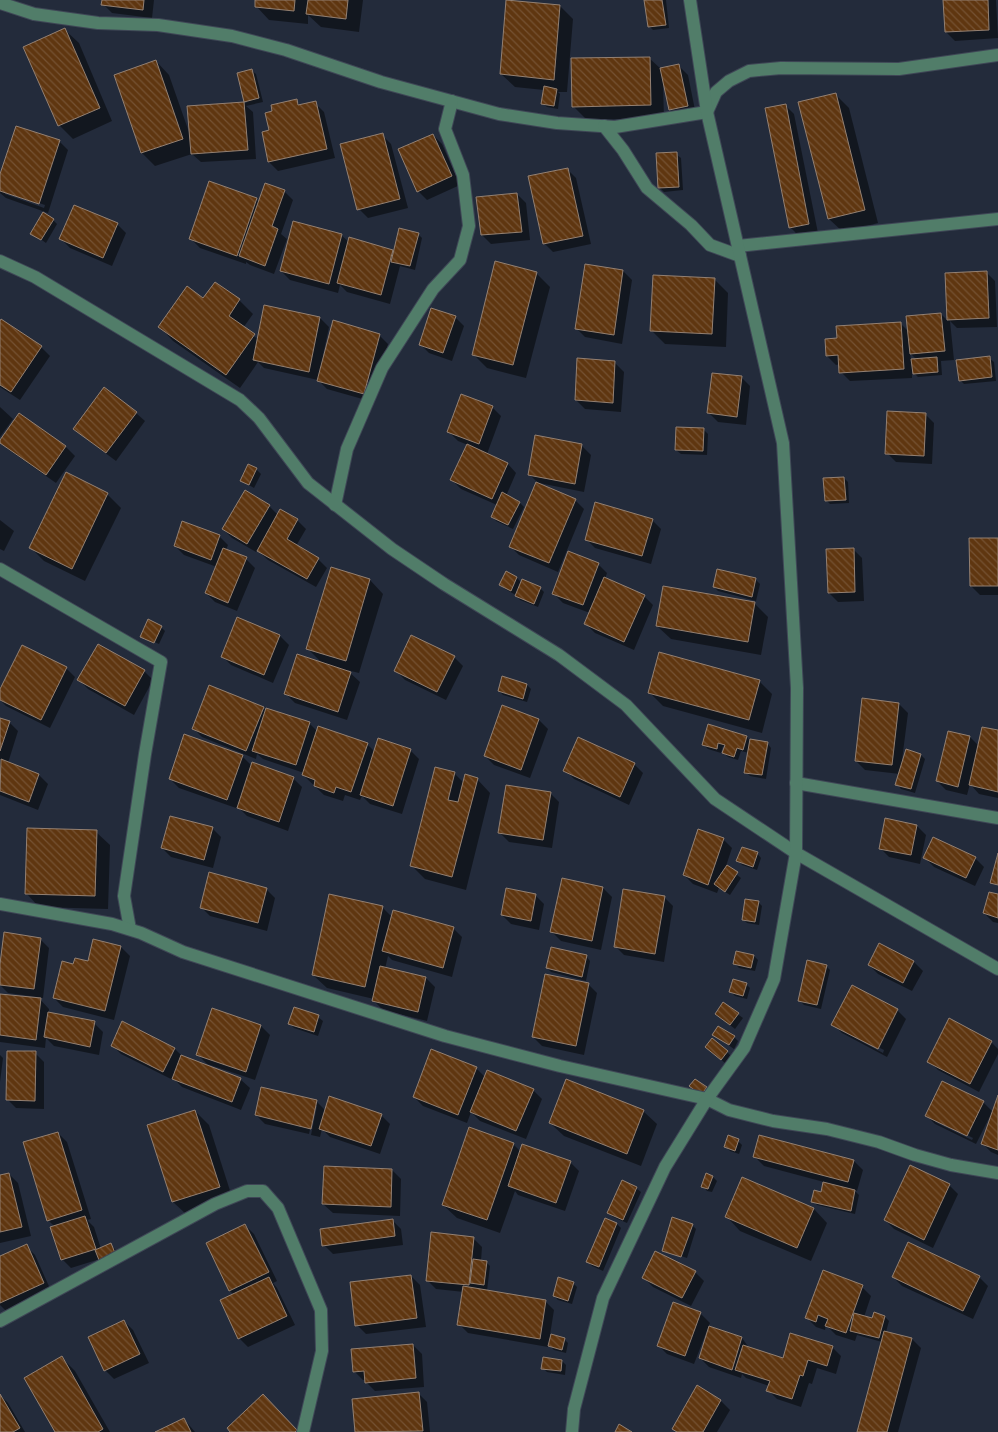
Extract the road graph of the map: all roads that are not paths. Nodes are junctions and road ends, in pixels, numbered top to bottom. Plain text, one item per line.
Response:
1 (690, 0) edge
2 (0, 3) edge
3 (998, 55) edge
4 (452, 101) junction
5 (707, 112) junction
6 (604, 126) junction
7 (998, 219) edge
8 (739, 251) junction
9 (0, 261) edge
10 (335, 505) junction
11 (0, 569) edge
12 (796, 783) junction
13 (998, 818) edge
14 (796, 853) junction
15 (0, 904) edge
16 (130, 929) junction
17 (998, 969) edge
18 (707, 1099) junction
19 (998, 1173) edge
20 (0, 1321) edge
21 (303, 1432) edge
22 (572, 1432) edge

1 - 5 street
2 - 4 street
3 - 5 street
4 - 6 street
4 - 10 street
5 - 6 street
5 - 8 street
6 - 8 street
7 - 8 street
8 - 12 street
9 - 10 street
10 - 14 street
11 - 16 street
12 - 13 street
12 - 14 street
14 - 17 street
14 - 18 street
15 - 16 street
16 - 18 street
18 - 19 street
18 - 22 street
20 - 21 street

